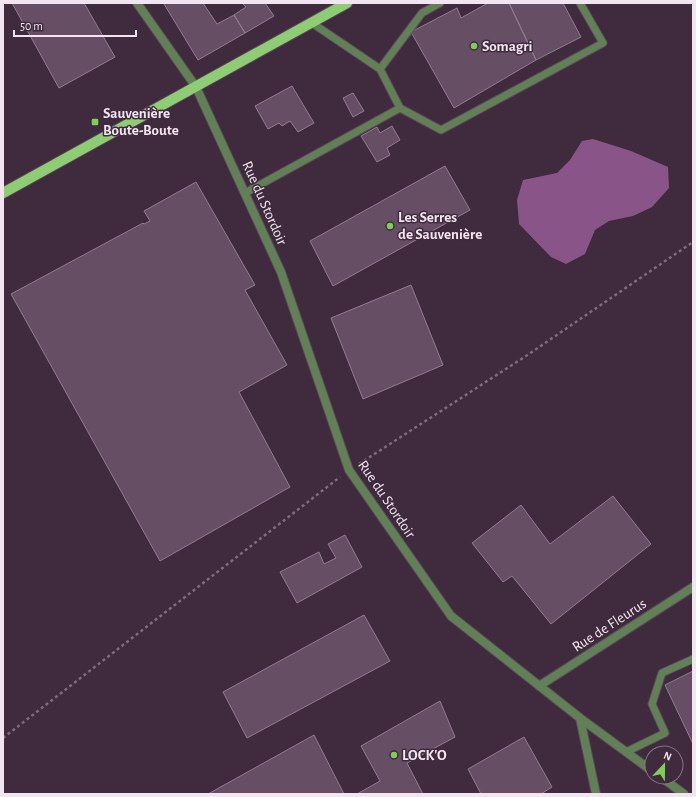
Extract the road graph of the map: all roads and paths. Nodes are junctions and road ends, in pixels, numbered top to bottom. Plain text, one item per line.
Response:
1 (137, 3) edge
2 (348, 3) edge
3 (440, 3) edge
4 (580, 3) edge
5 (312, 23) junction
6 (380, 69) junction
7 (196, 87) junction
8 (400, 108) junction
9 (3, 193) edge
10 (245, 193) junction
11 (693, 242) edge
12 (349, 470) junction
13 (693, 588) edge
14 (693, 659) edge
15 (539, 686) junction
16 (580, 718) junction
17 (3, 738) edge
18 (626, 752) junction
19 (644, 764) edge
20 (672, 785) edge
21 (596, 794) edge
22 (684, 794) edge

1 - 7 street, Rue du Stordoir
2 - 5 main road
3 - 6 lane
4 - 8 lane
5 - 6 lane
5 - 7 main road
6 - 8 lane
7 - 9 main road
7 - 10 street, Rue du Stordoir
8 - 10 lane
10 - 12 street, Rue du Stordoir
11 - 12 path
12 - 15 street, Rue du Stordoir
12 - 17 path
13 - 15 street, Rue de Fleurus
14 - 18 lane
15 - 16 street, Rue du Stordoir
16 - 18 street, Rue du Stordoir
16 - 21 street
18 - 19 street, Rue du Stordoir
20 - 22 street

